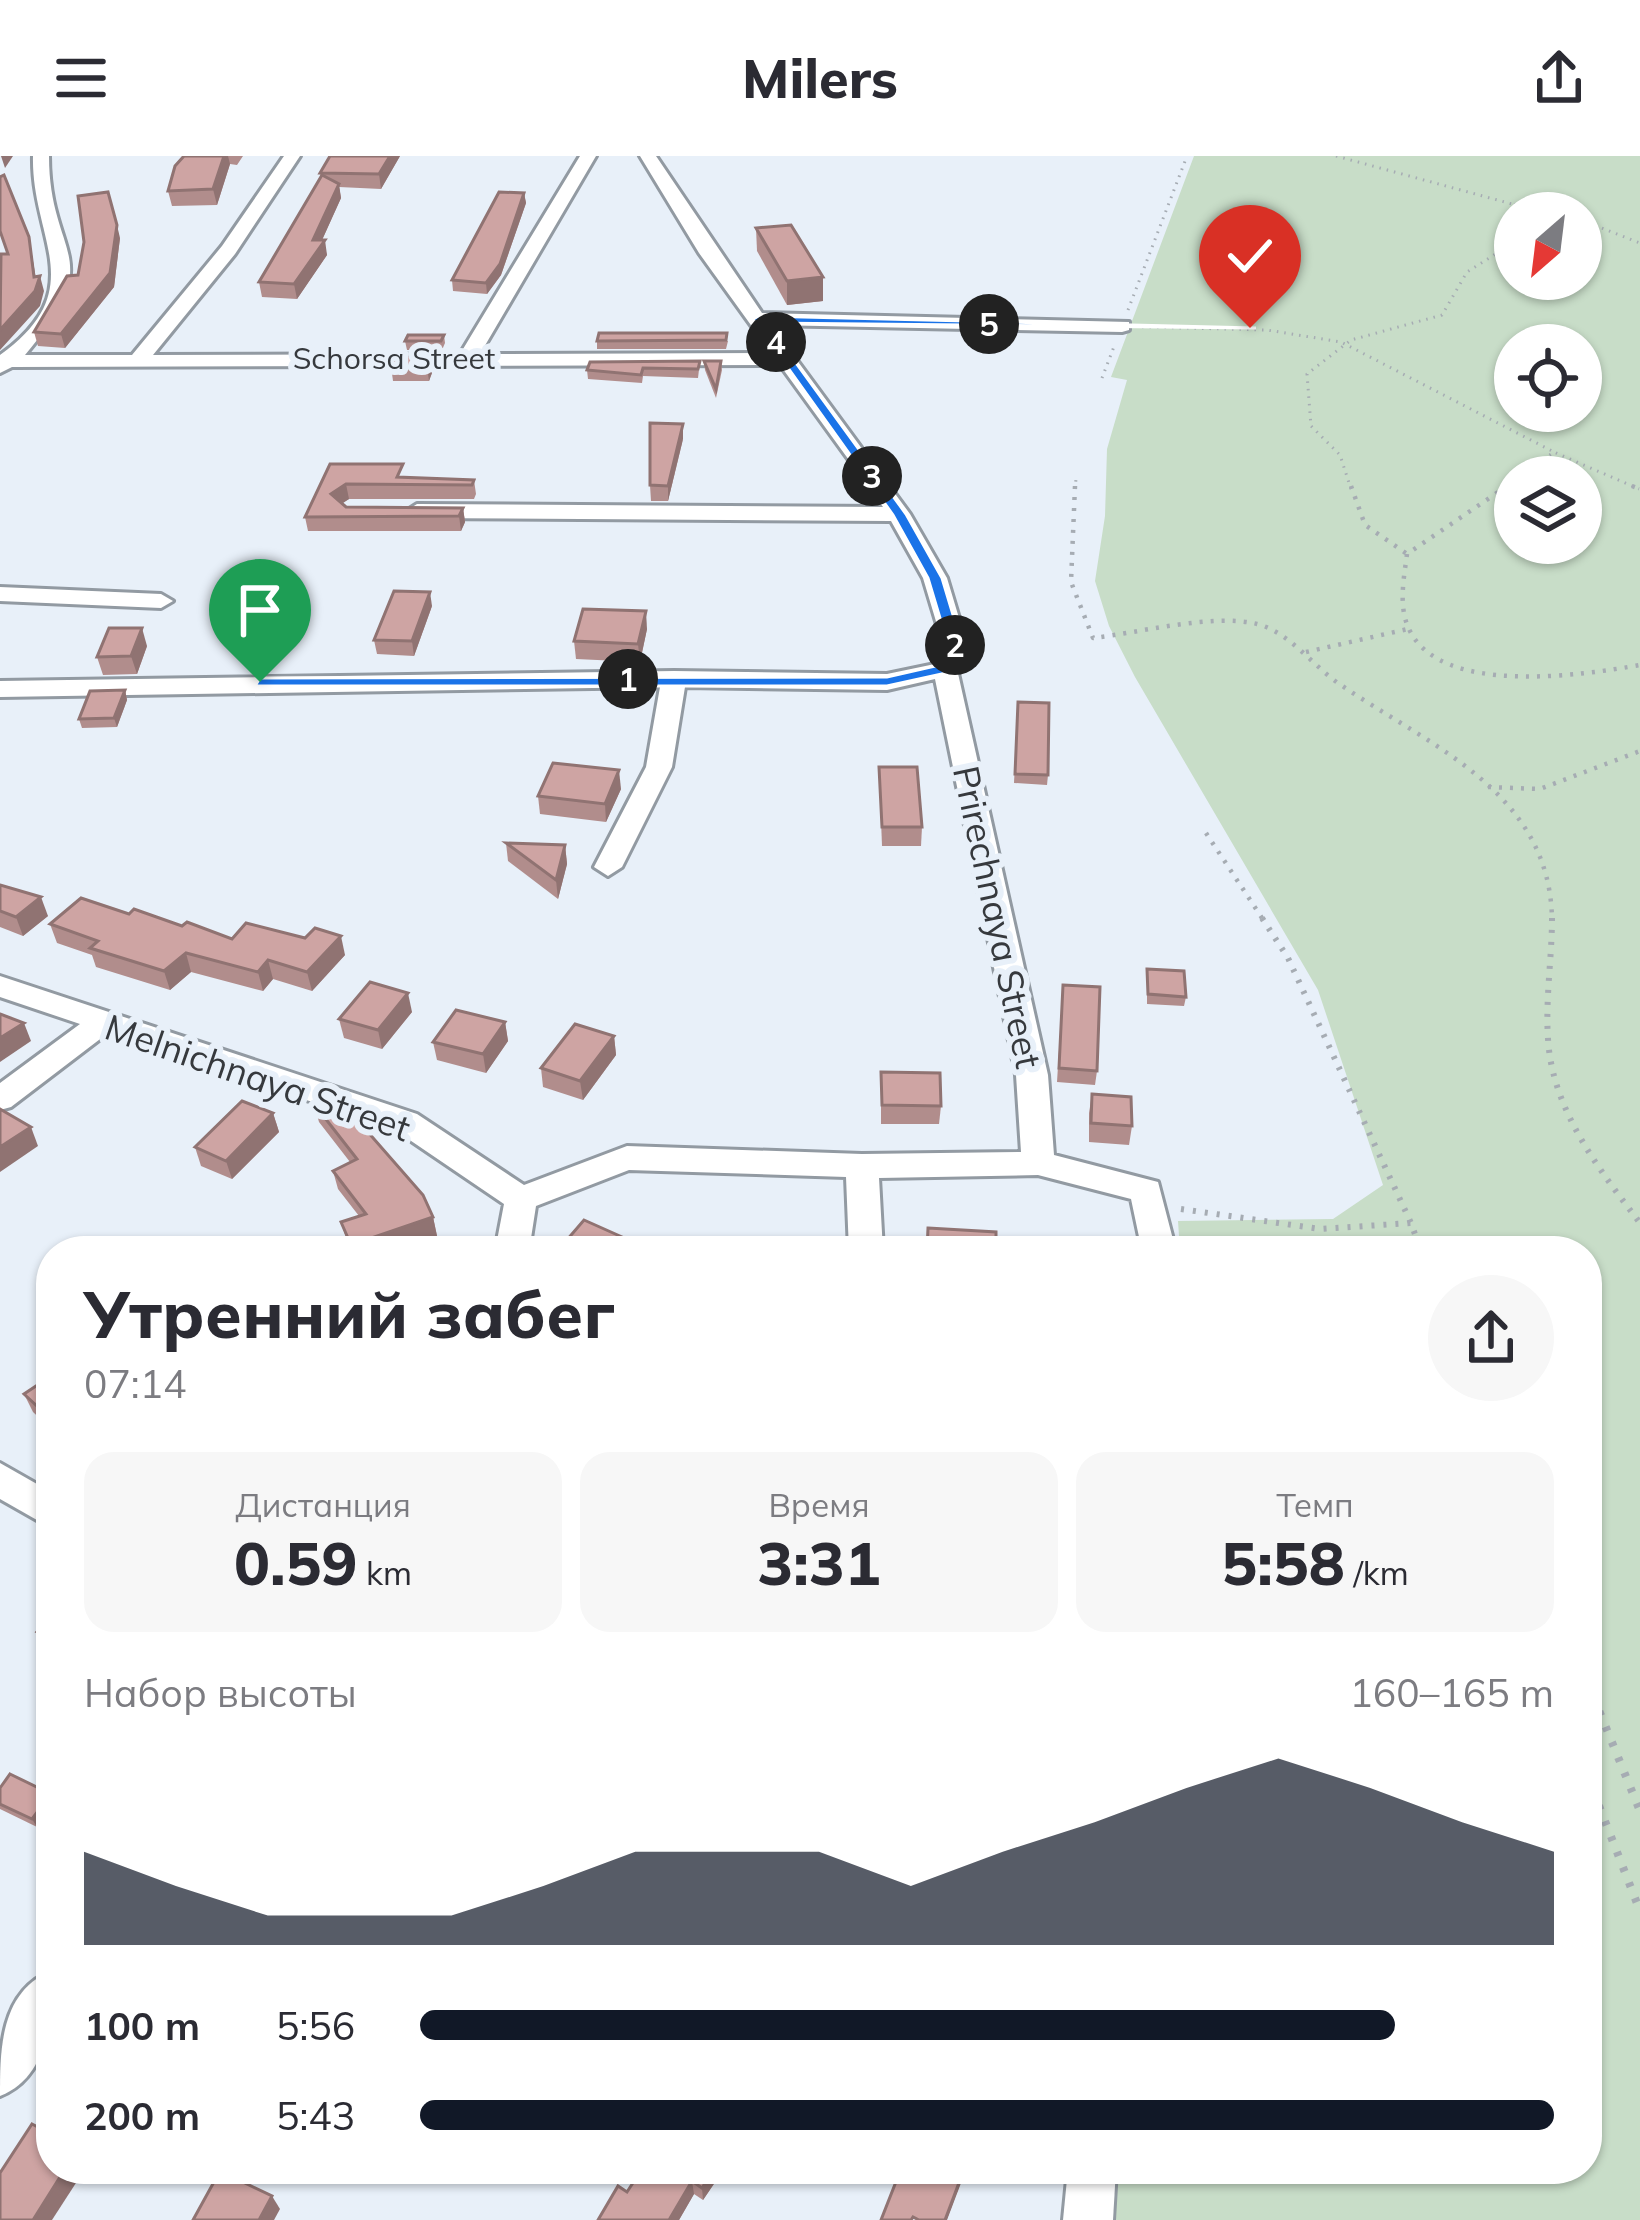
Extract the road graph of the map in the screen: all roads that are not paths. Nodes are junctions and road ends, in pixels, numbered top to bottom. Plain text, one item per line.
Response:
1 (41, 156) edge
2 (292, 156) edge
3 (588, 156) edge
4 (648, 156) edge
5 (759, 319) junction
6 (1122, 326) road end
7 (140, 358) junction
8 (467, 358) junction
9 (789, 359) junction
10 (3, 363) edge
11 (397, 510) edge
12 (899, 514) junction
13 (0, 594) edge
14 (161, 601) dead end
15 (945, 668) junction
16 (674, 679) junction
17 (0, 689) edge
18 (608, 867) dead end
19 (0, 986) edge
20 (101, 1023) junction
21 (0, 1099) edge
22 (1038, 1163) junction
23 (862, 1166) junction
24 (520, 1199) junction
25 (514, 1236) edge
26 (865, 1236) edge
27 (1156, 1236) edge
28 (0, 1479) edge
29 (36, 1502) edge
30 (36, 2017) edge
31 (0, 2073) edge
32 (1091, 2184) edge
33 (1088, 2220) edge

1 - 10 street
2 - 7 street
3 - 8 street
4 - 5 street, Prirechnaya Street
5 - 6 street
5 - 9 street, Prirechnaya Street
7 - 8 street, Schorsa Street
7 - 10 street, Schorsa Street
8 - 9 street, Schorsa Street
9 - 12 street, Prirechnaya Street
11 - 12 street
12 - 15 street, Prirechnaya Street
13 - 14 street
15 - 16 street
15 - 22 street, Prirechnaya Street
16 - 17 street
16 - 18 street
19 - 20 street, Melnichnaya Street
20 - 21 street
20 - 24 street, Melnichnaya Street
22 - 23 street
22 - 27 street
23 - 24 street
23 - 26 street
24 - 25 street
28 - 29 street
30 - 31 street
32 - 33 street

